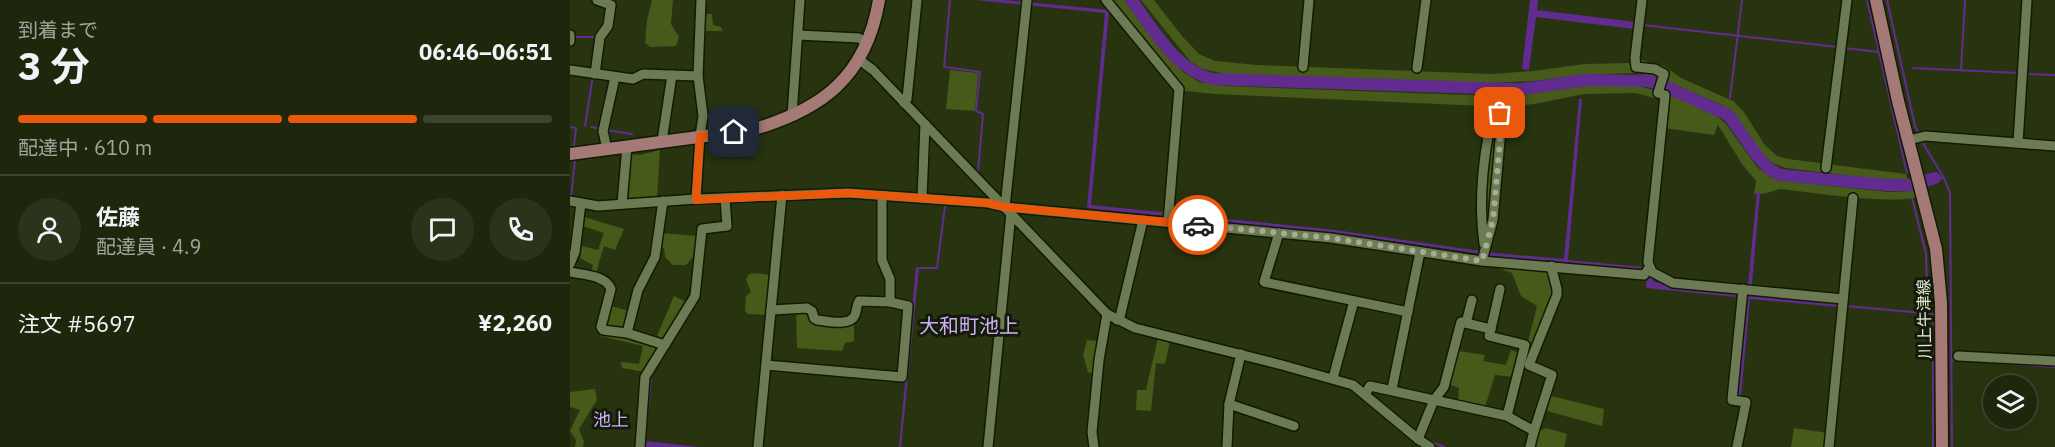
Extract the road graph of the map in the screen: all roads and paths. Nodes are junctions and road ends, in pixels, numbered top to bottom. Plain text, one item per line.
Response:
1 (597, 0) edge
2 (701, 0) edge
3 (800, 0) edge
4 (879, 0) edge
5 (917, 0) edge
6 (1106, 0) edge
7 (1308, 0) edge
8 (1426, 0) edge
9 (1642, 0) edge
10 (1847, 0) edge
11 (1876, 0) edge
12 (2027, 0) edge
13 (1027, 2) edge
14 (798, 35) junction
15 (867, 43) junction
16 (858, 59) junction
17 (1303, 67) dead end
18 (1417, 68) dead end
19 (570, 70) edge
20 (594, 73) junction
21 (672, 75) junction
22 (698, 76) junction
23 (615, 77) junction
24 (904, 103) junction
25 (792, 116) junction
26 (925, 124) junction
27 (700, 136) junction
28 (1916, 138) junction
29 (662, 141) junction
30 (2018, 143) junction
31 (627, 146) junction
32 (2055, 146) edge
33 (607, 149) junction
34 (570, 154) edge
35 (1826, 168) dead end
36 (782, 195) junction
37 (882, 195) junction
38 (726, 198) junction
39 (922, 198) junction
40 (1853, 198) dead end
41 (696, 200) junction
42 (570, 201) edge
43 (663, 201) junction
44 (580, 203) junction
45 (622, 204) junction
46 (1008, 210) junction
47 (1169, 217) junction
48 (1143, 220) junction
49 (1279, 233) junction
50 (1484, 249) junction
51 (1420, 252) junction
52 (1482, 261) junction
53 (570, 264) edge
54 (1551, 266) junction
55 (1646, 271) junction
56 (570, 272) edge
57 (1500, 289) dead end
58 (1745, 292) junction
59 (1843, 299) junction
60 (1472, 300) dead end
61 (1354, 301) junction
62 (890, 302) junction
63 (771, 310) junction
64 (1408, 312) junction
65 (1107, 314) junction
66 (1119, 322) junction
67 (1466, 323) junction
68 (1490, 332) junction
69 (627, 333) junction
70 (665, 345) junction
71 (1487, 346) dead end
72 (1241, 354) junction
73 (1958, 356) dead end
74 (2055, 361) edge
75 (766, 365) junction
76 (1333, 378) junction
77 (1392, 389) junction
78 (1365, 394) junction
79 (1434, 400) junction
80 (1229, 404) junction
81 (1507, 416) junction
82 (1293, 426) dead end
83 (1534, 431) junction
84 (1418, 439) junction
85 (640, 447) edge
86 (758, 447) edge
87 (988, 447) edge
88 (1094, 447) edge
89 (1227, 447) edge
90 (1430, 447) edge
91 (1530, 447) edge
92 (1737, 447) edge
93 (1829, 447) edge
94 (1942, 447) edge

1 - 20 street
2 - 22 street
3 - 14 street
4 - 15 main road
5 - 24 street
6 - 47 street
7 - 17 street
8 - 18 street
9 - 55 street
10 - 35 street
11 - 28 main road
12 - 30 street
13 - 46 street
14 - 15 street
14 - 25 street
15 - 16 main road
16 - 24 street
16 - 25 main road
19 - 20 street
20 - 23 street
21 - 22 street
21 - 23 street
21 - 29 street
22 - 27 street
23 - 33 street
24 - 26 street
25 - 27 main road
26 - 39 street
26 - 46 street
27 - 29 main road
27 - 41 street
28 - 30 street
28 - 94 main road, 川上牛津線
29 - 31 main road
30 - 32 street
31 - 33 main road
31 - 45 street
33 - 34 main road
36 - 37 street
36 - 38 street
36 - 63 street
37 - 39 street
37 - 62 street
38 - 41 street
38 - 70 street
39 - 46 street
40 - 59 street
41 - 43 street
42 - 44 street
43 - 45 street
43 - 69 street
44 - 45 street
44 - 53 street
46 - 48 street
46 - 65 street
46 - 87 street
47 - 48 street
47 - 49 street
48 - 66 street
49 - 51 street
49 - 61 street
50 - 50 street
50 - 52 street
51 - 52 street
51 - 64 street
52 - 54 street
54 - 55 street
54 - 83 street
55 - 58 street
56 - 69 street
57 - 68 street
58 - 59 street
58 - 92 street
59 - 93 street
60 - 67 street
61 - 64 street
61 - 76 street
62 - 63 street
62 - 75 street
63 - 75 street
64 - 77 street
65 - 66 street
65 - 88 street
66 - 72 street
67 - 68 street
67 - 79 street
68 - 71 street
68 - 81 street
69 - 70 street
70 - 85 street
72 - 76 street
72 - 80 street
73 - 74 street
75 - 86 street
76 - 78 street
77 - 78 street
77 - 79 street
78 - 84 street
79 - 81 street
79 - 84 street
80 - 82 street
80 - 89 street
81 - 83 street
83 - 91 street
84 - 90 street

